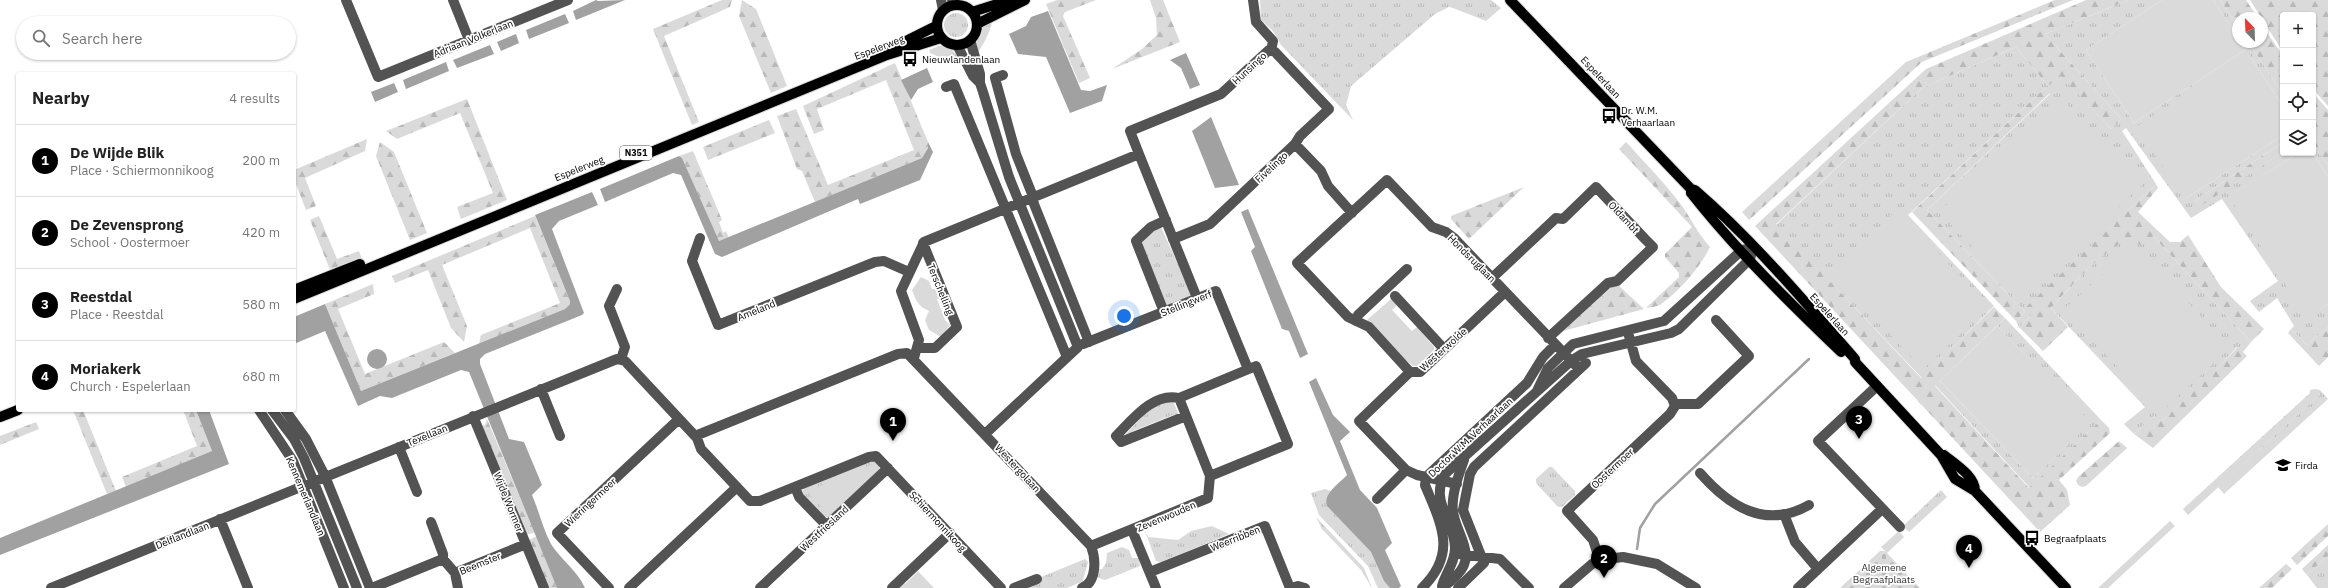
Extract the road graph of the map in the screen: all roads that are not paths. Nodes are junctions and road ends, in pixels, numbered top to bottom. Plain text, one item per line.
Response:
1 (346, 0) edge
2 (453, 0) edge
3 (568, 0) edge
4 (1010, 0) edge
5 (1025, 0) edge
6 (1253, 0) edge
7 (1510, 0) edge
8 (954, 2) edge
9 (942, 5) edge
10 (972, 12) junction
11 (977, 24) junction
12 (936, 26) junction
13 (941, 38) junction
14 (469, 40) junction
15 (970, 40) junction
16 (957, 45) junction
17 (1272, 51) junction
18 (1003, 75) dead end
19 (980, 83) junction
20 (946, 87) dead end
21 (1295, 144) junction
22 (1139, 154) junction
23 (1691, 189) junction
24 (1032, 198) junction
25 (1020, 203) junction
26 (1006, 208) junction
27 (1352, 213) junction
28 (1166, 220) junction
29 (700, 238) dead end
30 (1173, 239) junction
31 (923, 243) junction
32 (1752, 248) junction
33 (1742, 250) junction
34 (1750, 259) junction
35 (1407, 269) dead end
36 (909, 272) junction
37 (1492, 278) junction
38 (296, 289) edge
39 (617, 289) dead end
40 (1505, 292) junction
41 (1395, 296) dead end
42 (296, 298) edge
43 (1197, 298) junction
44 (1164, 312) junction
45 (1716, 320) dead end
46 (1356, 321) junction
47 (1628, 331) junction
48 (1089, 342) junction
49 (1552, 342) junction
50 (1631, 342) junction
51 (1078, 347) junction
52 (918, 348) junction
53 (1444, 349) junction
54 (1562, 354) junction
55 (1068, 357) junction
56 (914, 358) junction
57 (621, 359) junction
58 (1571, 361) junction
59 (1855, 362) junction
60 (1248, 369) junction
61 (1410, 372) junction
62 (1877, 386) junction
63 (541, 389) junction
64 (1536, 391) junction
65 (1179, 398) junction
66 (1675, 404) junction
67 (16, 406) edge
68 (16, 411) edge
69 (0, 412) edge
70 (260, 412) edge
71 (273, 412) edge
72 (286, 412) edge
73 (474, 416) junction
74 (1186, 416) junction
75 (0, 417) edge
76 (679, 419) junction
77 (985, 434) junction
78 (560, 436) dead end
79 (695, 436) junction
80 (399, 447) junction
81 (1464, 460) junction
82 (888, 468) junction
83 (1406, 470) junction
84 (1700, 473) dead end
85 (325, 476) junction
86 (1210, 476) junction
87 (1426, 477) junction
88 (314, 481) junction
89 (1442, 481) junction
90 (1457, 484) junction
91 (303, 486) junction
92 (737, 487) junction
93 (795, 487) junction
94 (417, 492) dead end
95 (1376, 498) dead end
96 (1809, 505) dead end
97 (1882, 509) junction
98 (1784, 514) junction
99 (220, 519) junction
100 (431, 522) dead end
101 (826, 525) junction
102 (1900, 527) dead end
103 (1132, 530) junction
104 (950, 534) junction
105 (526, 544) junction
106 (1091, 546) junction
107 (1444, 551) junction
108 (1455, 553) junction
109 (1466, 556) junction
110 (1482, 558) junction
111 (443, 559) junction
112 (1600, 561) junction
113 (1818, 569) junction
114 (1150, 572) junction
115 (455, 573) junction
116 (1037, 579) dead end
117 (1290, 586) edge
118 (1422, 586) edge
119 (1441, 587) edge
120 (51, 588) edge
121 (248, 588) edge
122 (344, 588) edge
123 (357, 588) edge
124 (371, 588) edge
125 (458, 588) edge
126 (544, 588) edge
127 (609, 588) edge
128 (629, 588) edge
129 (760, 588) edge
130 (892, 588) edge
131 (1001, 588) edge
132 (1014, 588) edge
133 (1082, 588) edge
134 (1156, 588) edge
135 (1305, 588) edge
136 (1458, 588) edge
137 (1529, 588) edge
138 (1564, 588) edge
139 (1696, 588) edge
140 (1798, 588) edge
141 (2066, 588) edge

1 - 14 street, Adriaan Volkerlaan
2 - 14 street
3 - 14 street, Adriaan Volkerlaan
4 - 10 main road
5 - 11 main road
6 - 17 street
7 - 23 main road, Espelerlaan
8 - 9 main road
8 - 10 main road
9 - 12 main road
10 - 11 main road
11 - 15 main road
12 - 13 main road
12 - 38 main road, Espelerweg / N351
13 - 16 main road
13 - 42 main road, Espelerweg / N351
15 - 16 main road
15 - 19 street
16 - 19 street
17 - 21 street, Hunsingo
17 - 22 street, Hunsingo
18 - 24 street
19 - 25 street
20 - 26 street
21 - 27 street, Fivelingo
21 - 30 street, Fivelingo
22 - 24 street
22 - 28 street
23 - 32 main road, Espelerlaan
23 - 33 main road, Espelerlaan
24 - 25 street
24 - 48 street
25 - 26 street
25 - 51 street
26 - 31 street
26 - 55 street
27 - 37 street, Hondsruglaan
27 - 46 street, Hondsruglaan
28 - 30 street
28 - 44 street
29 - 36 street, Ameland
30 - 43 street
31 - 36 street, Terschelling
31 - 52 street, Terschelling
32 - 33 street
32 - 34 street
32 - 59 main road, Espelerlaan
33 - 34 main road, Espelerlaan
33 - 47 street, Doctor W.M. Verhaarlaan
34 - 50 street, Doctor W.M. Verhaarlaan
34 - 59 main road, Espelerlaan
35 - 46 street
36 - 52 street, Terschelling
37 - 40 street, Hondsruglaan
37 - 49 street, Oldambt
39 - 57 street
40 - 49 street, Hondsruglaan
40 - 53 street, Westerwolde
41 - 53 street
43 - 44 street, Stellingwerf
43 - 60 street, Stellingwerf
44 - 48 street, Stellingwerf
45 - 66 street
46 - 61 street
47 - 50 street
47 - 54 street, Doctor W.M. Verhaarlaan
48 - 51 street, Stellingwerf
49 - 54 street
49 - 87 street, Doctor W.M. Verhaarlaan
50 - 58 street, Doctor W.M. Verhaarlaan
50 - 66 street
51 - 55 street
52 - 56 street
53 - 61 street, Westerwolde
54 - 58 street
54 - 64 street, Doctor W.M. Verhaarlaan
55 - 77 street
56 - 77 street, Westergolaan
56 - 79 street
57 - 63 street, Texellaan
57 - 76 street
58 - 64 street, Doctor W.M. Verhaarlaan
58 - 110 street
59 - 62 main road, Espelerlaan
60 - 65 street
60 - 86 street
61 - 83 street, Westerwolde
62 - 97 street
62 - 141 main road, Espelerlaan
63 - 73 street, Texellaan
63 - 78 street
64 - 81 street, Doctor W.M. Verhaarlaan
65 - 74 street, Zevenwouden
65 - 74 street
66 - 112 street, Oostermoer
67 - 69 main road
68 - 75 main road
70 - 91 street, Kennemerlandlaan
71 - 88 street, Kennemerlandlaan
72 - 85 street
73 - 80 street, Texellaan
73 - 105 street, Wijde Wormer
74 - 86 street, Zevenwouden
76 - 79 street
76 - 127 street, Wieringermeer
77 - 106 street, Westergolaan
79 - 92 street
80 - 85 street, Texellaan
80 - 94 street
81 - 89 street, Doctor W.M. Verhaarlaan
81 - 90 street, Doctor W.M. Verhaarlaan
82 - 93 street, Schiermonnikoog
82 - 101 street, Westfriesland
82 - 104 street, Schiermonnikoog
83 - 87 street, Westerwolde
83 - 95 street
84 - 98 street
85 - 88 street, Texellaan
85 - 124 street
86 - 103 street, Zevenwouden
87 - 89 street, Westerwolde
87 - 107 street, Doctor W.M. Verhaarlaan
88 - 91 street, Delflandlaan
88 - 123 street, Kennemerlandlaan
89 - 90 street, Westerwolde
89 - 108 street, Doctor W.M. Verhaarlaan
90 - 109 street, Doctor W.M. Verhaarlaan
91 - 99 street, Delflandlaan
91 - 122 street, Kennemerlandlaan
92 - 93 street
92 - 128 street
93 - 101 street
96 - 98 street
97 - 102 street
97 - 113 street
98 - 113 street
99 - 120 street, Delflandlaan
99 - 121 street
100 - 111 street
101 - 129 street, Westfriesland
103 - 106 street
103 - 114 street
104 - 130 street
104 - 131 street, Schiermonnikoog
105 - 115 street, Beemster
105 - 126 street, Wijde Wormer
106 - 133 street
107 - 108 street
107 - 118 street, Doctor W.M. Verhaarlaan
108 - 109 street
108 - 119 street, Doctor W.M. Verhaarlaan
109 - 110 street
109 - 119 street, Doctor W.M. Verhaarlaan
110 - 136 street
110 - 137 street
111 - 115 street, Beemster
111 - 124 street
112 - 138 street
112 - 139 street
113 - 140 street
114 - 117 street, Weerribben
114 - 134 street
115 - 125 street
116 - 132 street
117 - 135 street

